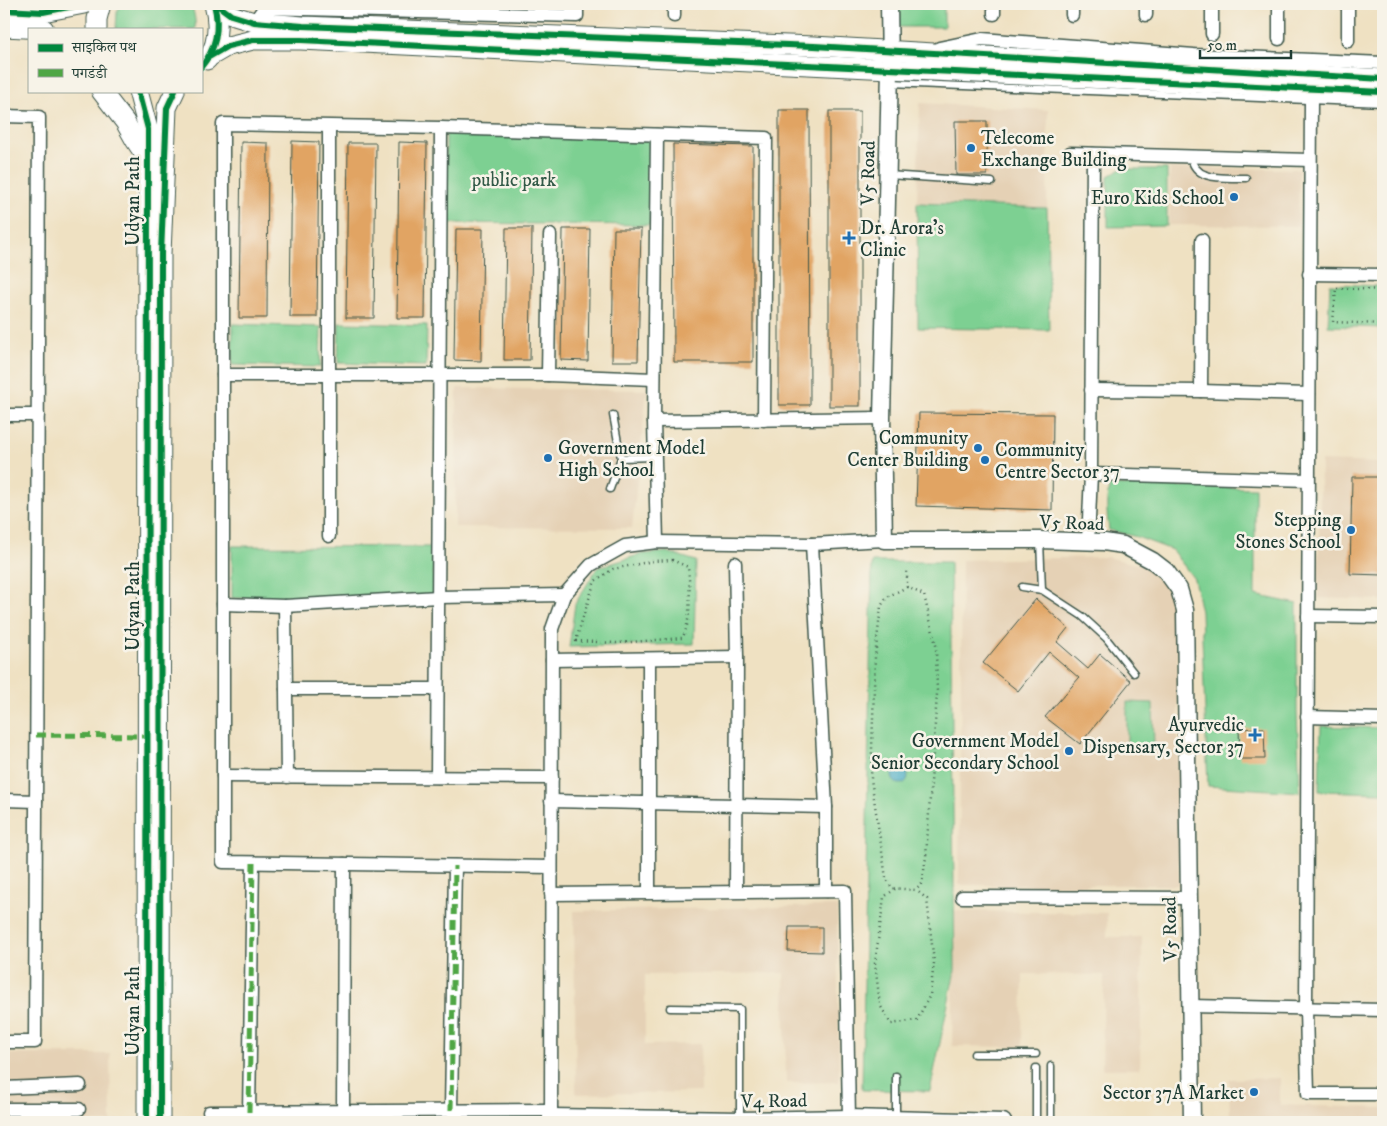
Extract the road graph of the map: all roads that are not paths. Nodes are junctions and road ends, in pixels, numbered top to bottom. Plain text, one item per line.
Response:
1 (84, 4) edge
2 (101, 4) edge
3 (215, 4) edge
4 (577, 4) edge
5 (889, 4) edge
6 (1212, 4) edge
7 (1280, 4) edge
8 (1348, 4) edge
9 (4, 10) edge
10 (254, 22) junction
11 (4, 27) edge
12 (28, 28) edge
13 (97, 28) edge
14 (1212, 34) dead end
15 (1279, 39) dead end
16 (1348, 41) dead end
17 (889, 51) junction
18 (919, 52) junction
19 (205, 62) edge
20 (1383, 62) edge
21 (889, 76) junction
22 (1383, 79) edge
23 (102, 92) edge
24 (138, 92) edge
25 (175, 92) edge
26 (1383, 92) edge
27 (1311, 100) junction
28 (1383, 103) edge
29 (4, 116) edge
30 (329, 127) junction
31 (441, 128) junction
32 (657, 134) junction
33 (1070, 152) dead end
34 (1093, 154) junction
35 (1191, 156) junction
36 (147, 158) junction
37 (1310, 160) junction
38 (887, 174) junction
39 (1246, 178) dead end
40 (992, 182) dead end
41 (550, 235) dead end
42 (1202, 240) dead end
43 (1309, 274) junction
44 (1383, 275) edge
45 (223, 375) junction
46 (439, 375) junction
47 (548, 375) junction
48 (329, 376) junction
49 (654, 379) junction
50 (1091, 390) junction
51 (1201, 391) junction
52 (1309, 394) junction
53 (4, 415) edge
54 (38, 415) junction
55 (613, 415) dead end
56 (882, 418) junction
57 (764, 420) junction
58 (654, 421) junction
59 (655, 457) junction
60 (621, 458) junction
61 (1091, 474) junction
62 (1308, 480) junction
63 (610, 489) dead end
64 (329, 536) dead end
65 (884, 540) junction
66 (1040, 540) junction
67 (657, 542) junction
68 (1088, 542) junction
69 (812, 544) junction
70 (734, 563) dead end
71 (1022, 586) dead end
72 (1042, 590) junction
73 (564, 595) junction
74 (438, 597) junction
75 (223, 604) junction
76 (285, 606) junction
77 (1308, 616) junction
78 (1383, 617) edge
79 (737, 657) junction
80 (649, 658) junction
81 (552, 660) junction
82 (1134, 673) dead end
83 (286, 689) junction
84 (438, 689) junction
85 (1307, 717) junction
86 (1383, 719) edge
87 (224, 776) junction
88 (287, 777) junction
89 (437, 777) junction
90 (552, 778) junction
91 (4, 800) edge
92 (551, 800) junction
93 (36, 801) junction
94 (649, 802) junction
95 (736, 804) junction
96 (826, 807) junction
97 (253, 863) junction
98 (344, 864) junction
99 (455, 866) junction
100 (552, 867) junction
101 (736, 891) junction
102 (826, 891) junction
103 (649, 892) junction
104 (552, 894) junction
105 (962, 898) dead end
106 (1189, 898) junction
107 (1190, 1006) junction
108 (670, 1008) dead end
109 (1306, 1009) junction
110 (1383, 1010) edge
111 (4, 1042) edge
112 (974, 1054) dead end
113 (1036, 1054) dead end
114 (1051, 1066) dead end
115 (1036, 1068) dead end
116 (896, 1076) dead end
117 (80, 1085) dead end
118 (4, 1088) edge
119 (1383, 1094) edge
120 (4, 1109) edge
121 (79, 1109) dead end
122 (451, 1110) junction
123 (343, 1111) junction
124 (209, 1112) dead end
125 (250, 1112) junction
126 (388, 1116) edge
127 (551, 1116) edge
128 (849, 1118) junction
129 (740, 1120) junction
130 (896, 1120) junction
131 (147, 1122) edge
132 (160, 1122) edge
133 (1003, 1122) edge
134 (1036, 1122) edge
135 (1051, 1122) edge
136 (1192, 1122) edge

1 - 9 main road
2 - 13 main road
3 - 10 main road
3 - 19 main road
4 - 10 street
5 - 17 street, V5 Road
6 - 14 street
7 - 15 street
8 - 16 street
10 - 17 main road
11 - 12 main road
17 - 18 main road
17 - 21 street, V5 Road
18 - 20 street
18 - 22 main road
19 - 21 main road
21 - 26 main road
21 - 27 lane
21 - 38 street, V5 Road
23 - 36 main road
24 - 36 main road, Udyan Path
25 - 132 main road, Udyan Path
27 - 28 lane
27 - 37 street
29 - 54 street
30 - 31 street
30 - 45 street
30 - 48 street
31 - 32 street
31 - 46 street
32 - 49 street
32 - 57 street
33 - 34 street
34 - 35 street
34 - 50 street
35 - 37 street
35 - 39 lane
36 - 131 main road, Udyan Path
37 - 43 street
38 - 40 lane
38 - 56 street, V5 Road
41 - 47 street
42 - 51 street
43 - 44 street
43 - 52 street
45 - 48 street
45 - 75 street
46 - 47 street
46 - 48 street
46 - 74 street
47 - 49 street
48 - 64 street
49 - 58 street
50 - 51 street
50 - 61 street
51 - 52 street
52 - 62 street
53 - 54 street
54 - 93 street
55 - 60 lane
56 - 57 street
56 - 65 street, V5 Road
57 - 58 street
58 - 59 street
59 - 60 lane
59 - 67 street
60 - 63 lane
61 - 62 street
61 - 68 street
62 - 77 street
65 - 66 street, V5 Road
65 - 69 street
66 - 68 street, V5 Road
66 - 72 lane
67 - 69 street
67 - 73 street
68 - 106 street, V5 Road
69 - 96 street
70 - 79 street
71 - 72 lane
72 - 82 lane
73 - 74 street
73 - 81 street
74 - 76 street
74 - 84 street
75 - 76 street
75 - 87 street
76 - 83 street
77 - 78 street
77 - 85 street
79 - 80 street
79 - 95 street
80 - 81 street
80 - 94 street
81 - 90 street
83 - 84 street
83 - 88 street
84 - 89 street
85 - 86 street
85 - 109 street
87 - 88 street
87 - 97 street
88 - 89 street
89 - 90 street
90 - 92 street
91 - 93 street
92 - 94 street
92 - 100 street
93 - 111 street
94 - 95 street
94 - 103 street
95 - 96 street
95 - 101 street
96 - 102 street
97 - 98 street
97 - 125 street
98 - 99 street
98 - 123 street
99 - 100 street
99 - 122 street
100 - 104 street
101 - 102 street
101 - 103 street
102 - 128 street
103 - 104 street
104 - 127 street
105 - 106 street
106 - 107 street, V5 Road
107 - 109 street
107 - 136 street, V5 Road
108 - 129 lane
109 - 110 street
109 - 119 street
112 - 113 lane
114 - 135 lane
115 - 134 lane
116 - 130 lane
117 - 118 street
120 - 121 street
122 - 126 street
122 - 127 street
123 - 125 street
123 - 126 street
124 - 125 street
127 - 129 street, V4 Road
128 - 129 street, V4 Road
128 - 130 street, V4 Road
130 - 133 street, V4 Road

